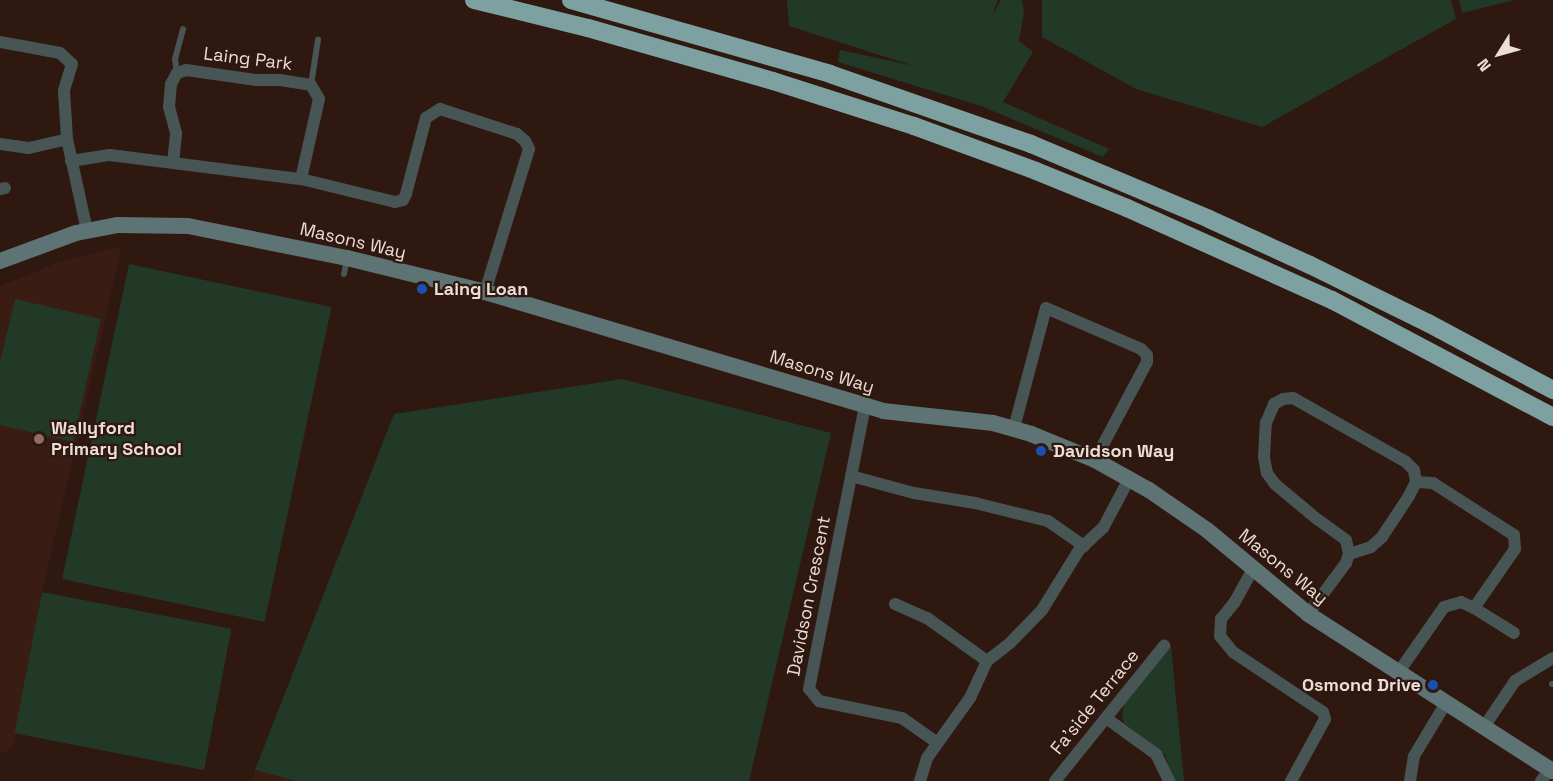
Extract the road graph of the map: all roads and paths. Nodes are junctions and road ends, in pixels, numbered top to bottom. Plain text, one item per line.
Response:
1 (474, 0) edge
2 (571, 0) edge
3 (183, 29) dead end
4 (318, 40) dead end
5 (0, 42) edge
6 (177, 73) junction
7 (311, 85) junction
8 (67, 138) junction
9 (0, 144) edge
10 (71, 160) junction
11 (173, 163) junction
12 (300, 179) junction
13 (87, 231) junction
14 (0, 261) edge
15 (485, 292) junction
16 (1553, 390) edge
17 (865, 406) junction
18 (1553, 417) edge
19 (1014, 428) junction
20 (1095, 460) junction
21 (852, 476) junction
22 (1129, 479) junction
23 (1416, 482) junction
24 (1084, 546) junction
25 (1349, 554) junction
26 (1252, 569) junction
27 (895, 604) dead end
28 (1474, 608) junction
29 (1308, 614) junction
30 (1514, 633) dead end
31 (1164, 646) dead end
32 (1553, 658) edge
33 (987, 662) junction
34 (1398, 673) junction
35 (1446, 703) junction
36 (1106, 718) junction
37 (1484, 727) junction
38 (936, 742) junction
39 (1548, 774) edge
40 (920, 781) edge
41 (1055, 781) edge
42 (1169, 781) edge
43 (1291, 781) edge
44 (1410, 781) edge

1 - 18 highway
2 - 16 highway
3 - 6 lane
4 - 7 lane
5 - 8 street
6 - 7 street, Laing Park
6 - 11 street
7 - 12 street, Laing Park
8 - 9 street
8 - 10 street
10 - 11 street
10 - 13 street
11 - 12 street
12 - 15 street
13 - 14 street, Masons Way
13 - 15 street, Masons Way
15 - 17 street, Masons Way
17 - 19 street, Masons Way
17 - 21 street, Davidson Crescent
19 - 20 street, Masons Way
19 - 20 street
20 - 22 street, Masons Way
21 - 24 street
21 - 38 street, Davidson Crescent
22 - 24 street
22 - 26 street, Masons Way
23 - 25 street
23 - 25 street
23 - 28 street
24 - 33 street
25 - 29 street
26 - 29 street, Masons Way
26 - 43 street
27 - 33 street
28 - 30 street
28 - 34 street
29 - 34 street, Masons Way
31 - 36 street, Fa'side Terrace
32 - 37 street
33 - 38 street
34 - 35 street, Masons Way
35 - 37 street, Masons Way
35 - 44 street
36 - 41 street, Fa'side Terrace
36 - 42 street
37 - 39 street, Masons Way
38 - 40 street

